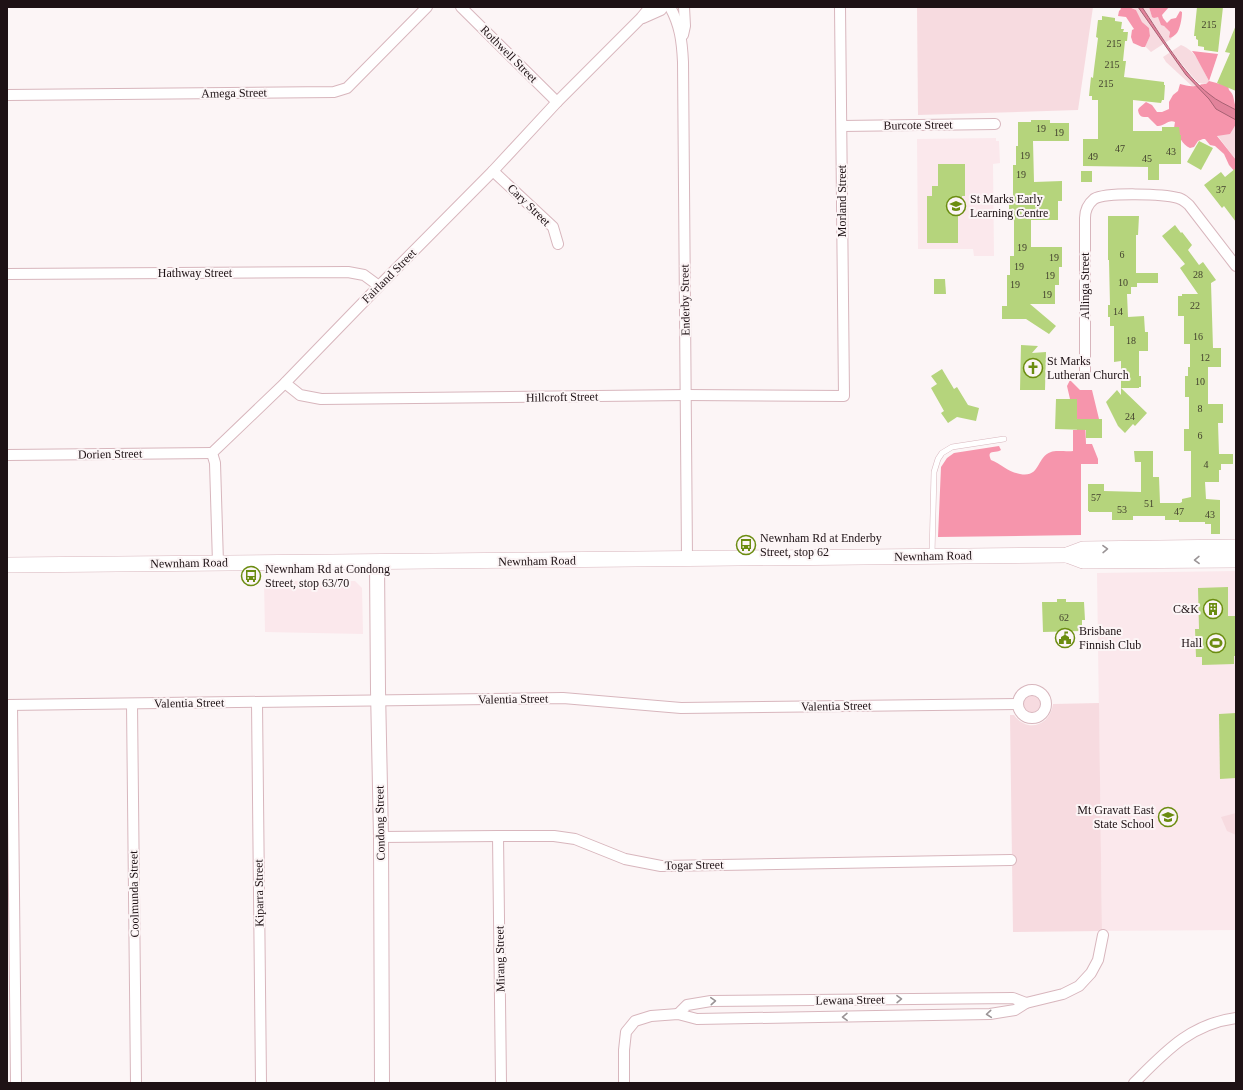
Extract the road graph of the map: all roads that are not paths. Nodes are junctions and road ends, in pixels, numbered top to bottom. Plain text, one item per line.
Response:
1 (427, 7) edge
2 (461, 7) edge
3 (650, 7) edge
4 (663, 7) edge
5 (670, 7) edge
6 (684, 7) edge
7 (840, 7) edge
8 (642, 18) junction
9 (682, 41) junction
10 (7, 95) edge
11 (557, 102) junction
12 (995, 124) dead end
13 (842, 126) junction
14 (494, 171) junction
15 (558, 244) dead end
16 (1236, 266) edge
17 (7, 274) edge
18 (379, 286) junction
19 (1085, 372) dead end
20 (286, 383) junction
21 (686, 396) junction
22 (844, 396) joint
23 (1004, 439) dead end
24 (212, 453) junction
25 (7, 455) edge
26 (1236, 547) edge
27 (1067, 555) junction
28 (932, 556) junction
29 (687, 559) junction
30 (1236, 560) edge
31 (377, 562) junction
32 (218, 563) junction
33 (7, 565) edge
34 (378, 701) junction
35 (257, 702) junction
36 (132, 704) junction
37 (1018, 704) dead end
38 (9, 705) edge
39 (498, 836) junction
40 (381, 837) junction
41 (1011, 860) dead end
42 (1103, 935) dead end
43 (1026, 1003) junction
44 (678, 1014) junction
45 (1236, 1018) edge
46 (16, 1083) edge
47 (136, 1083) edge
48 (261, 1083) edge
49 (382, 1083) edge
50 (501, 1083) edge
51 (624, 1083) edge
52 (1134, 1083) edge

1 - 10 street, Amega Street
2 - 11 street, Rothwell Street
3 - 8 street, Fairland Street
4 - 8 street, Fairland Street
5 - 9 street, Enderby Street
6 - 9 street, Enderby Street
7 - 13 street, Morland Street
8 - 11 street, Fairland Street
9 - 21 street, Enderby Street
11 - 14 street, Fairland Street
12 - 13 street, Burcote Street
13 - 22 street, Morland Street
14 - 15 street, Cary Street
14 - 18 street, Fairland Street
16 - 19 street, Allinga Street
17 - 18 street, Hathway Street
18 - 20 street, Fairland Street
20 - 21 street, Hillcroft Street
20 - 24 street, Fairland Street
21 - 22 street, Hillcroft Street
21 - 29 street, Enderby Street
23 - 28 lane
24 - 25 street, Dorien Street
24 - 32 street
27 -> 26 main road, Newnham Road
27 - 28 main road, Newnham Road
30 -> 27 main road, Newnham Road
28 - 29 main road, Newnham Road
29 - 31 main road, Newnham Road
31 - 32 main road, Newnham Road
31 - 34 street, Condong Street
32 - 33 main road, Newnham Road
34 - 35 street, Valentia Street
34 - 37 street, Valentia Street
34 - 40 street, Condong Street
35 - 36 street, Valentia Street
35 - 48 street, Kiparra Street
36 - 38 street, Valentia Street
36 - 47 street, Coolmunda Street
38 - 46 street
39 - 40 street, Togar Street
39 - 41 street, Togar Street
39 - 50 street, Mirang Street
40 - 49 street, Condong Street
42 - 43 street, Lewana Street
43 -> 44 street, Lewana Street
44 -> 43 street, Lewana Street
44 - 51 street, Lewana Street
45 - 52 street

